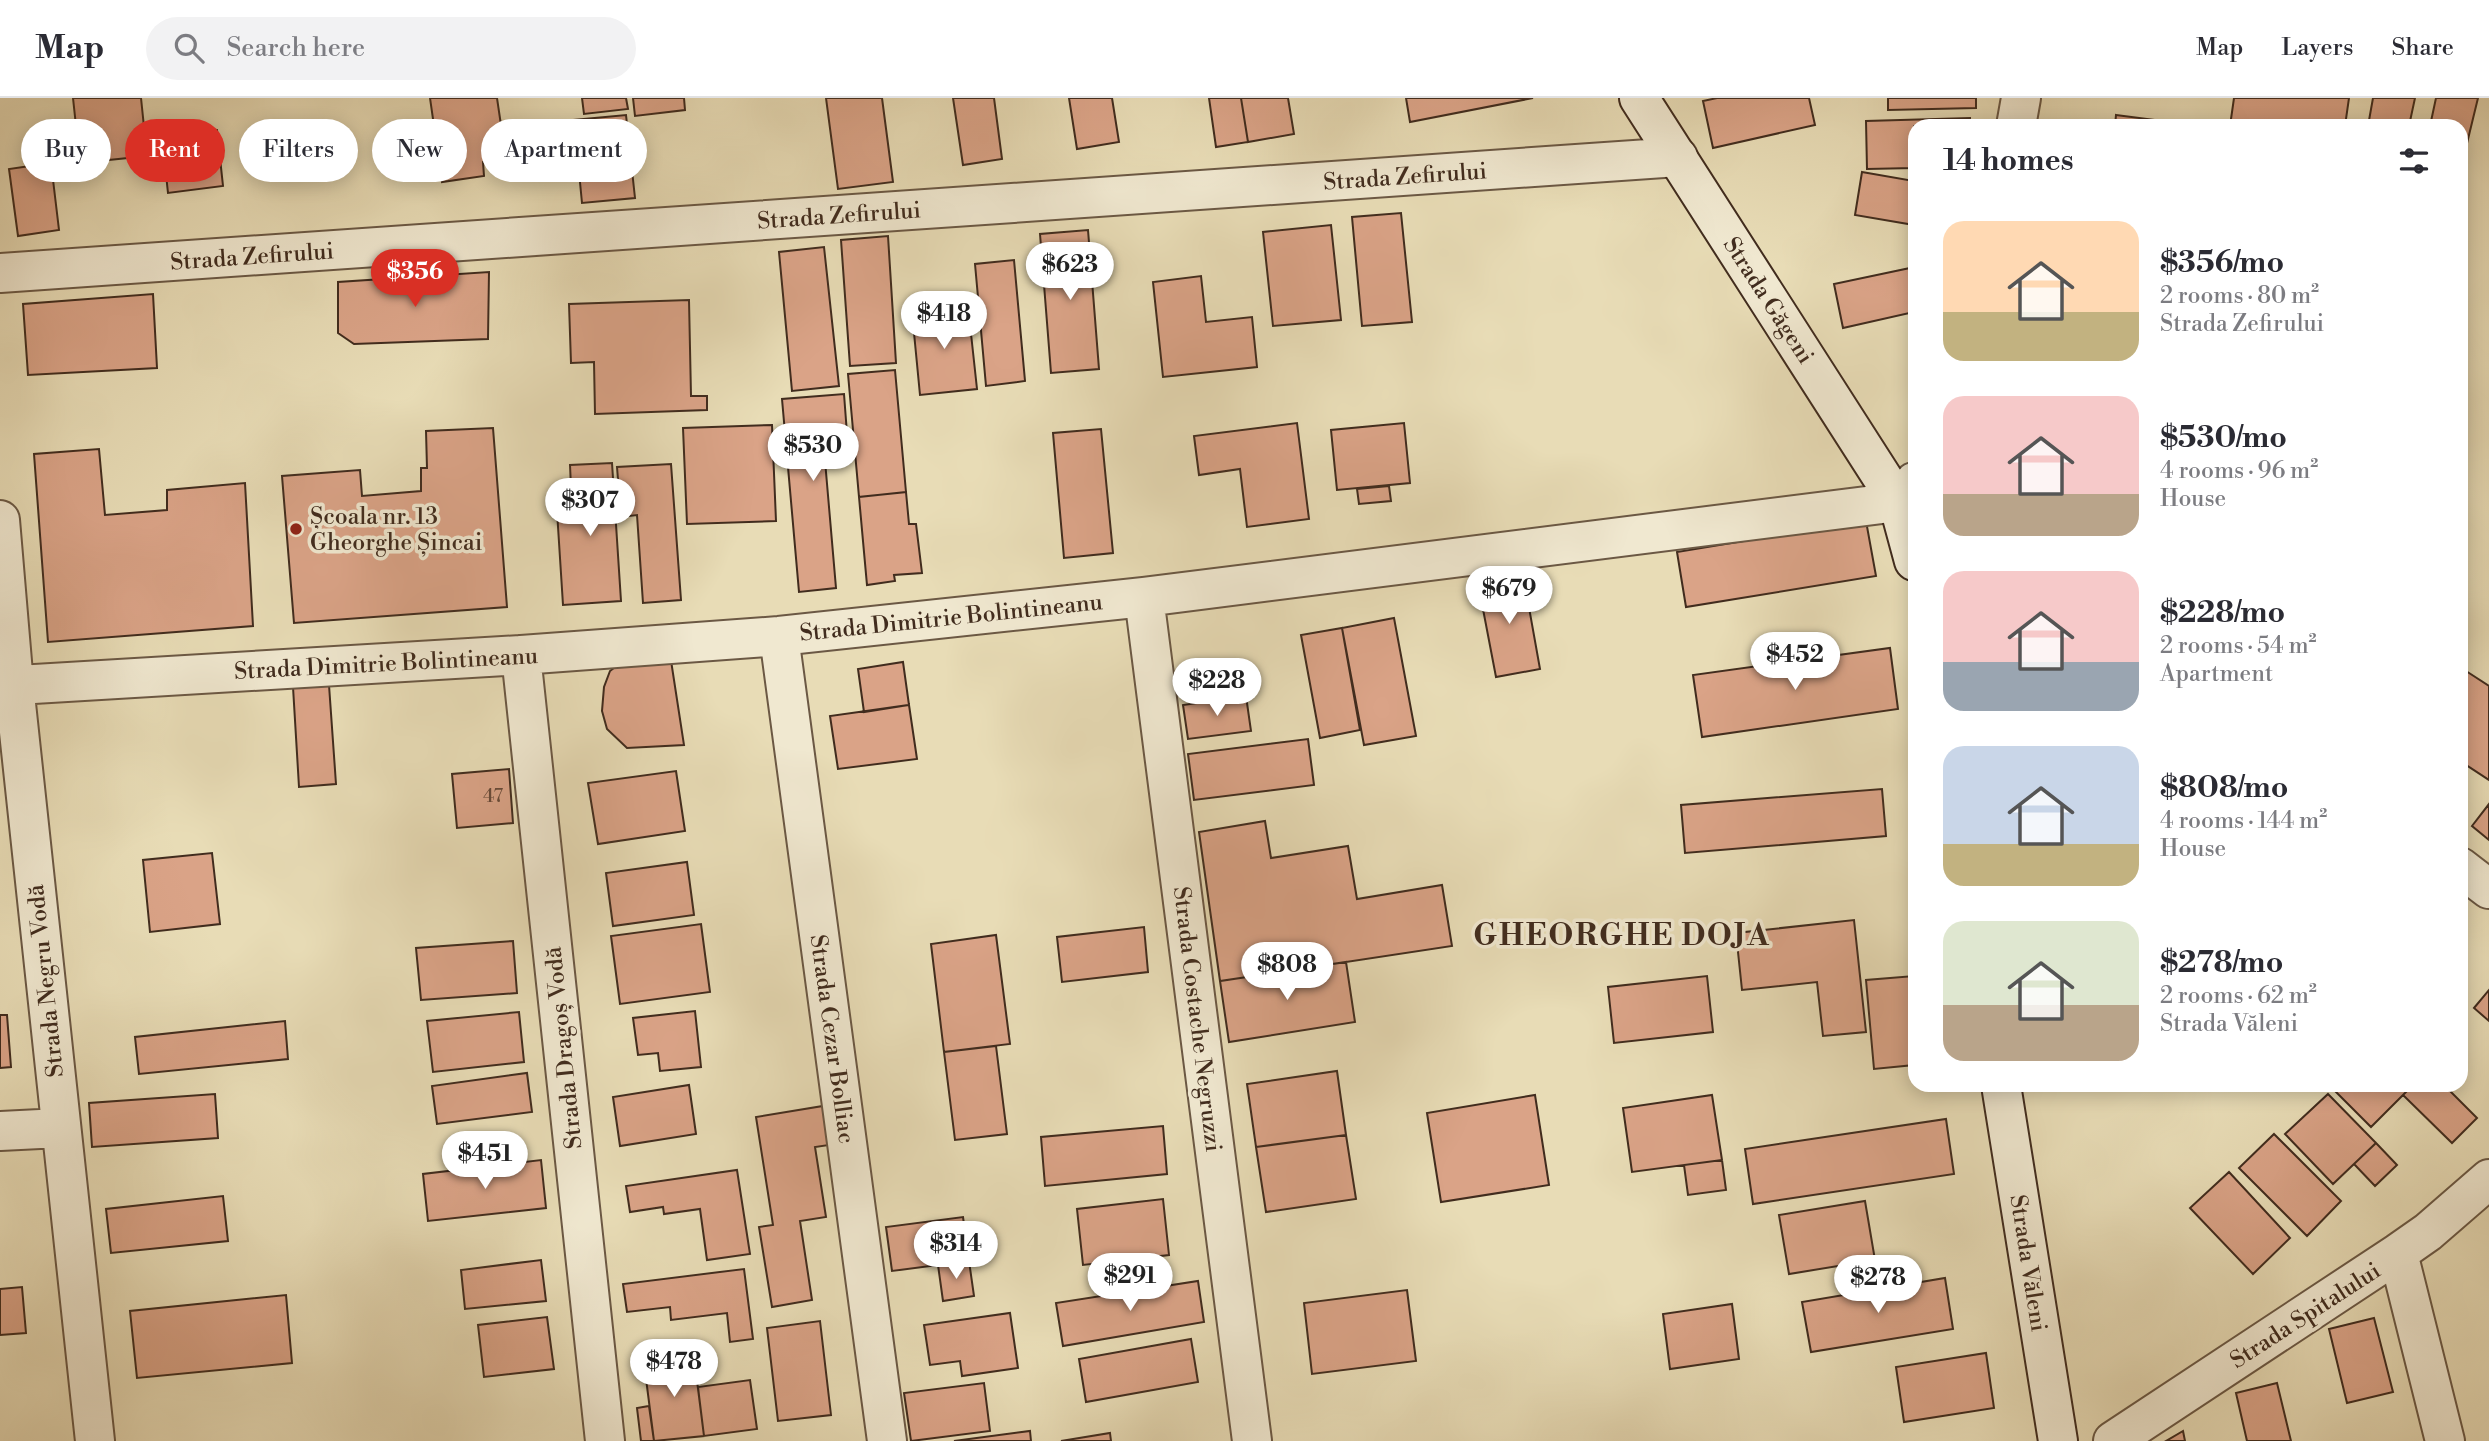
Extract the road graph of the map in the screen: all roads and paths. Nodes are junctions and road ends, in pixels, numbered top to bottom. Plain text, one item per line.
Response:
1 (1639, 98) edge
2 (2021, 98) edge
3 (2017, 119) edge
4 (1678, 157) junction
5 (0, 273) edge
6 (1907, 492) edge
7 (0, 520) edge
8 (1144, 597) junction
9 (779, 636) junction
10 (521, 655) junction
11 (7, 685) edge
12 (2468, 873) edge
13 (2489, 889) edge
14 (2002, 1092) edge
15 (60, 1128) junction
16 (0, 1131) edge
17 (2489, 1179) edge
18 (2398, 1253) junction
19 (95, 1441) edge
20 (604, 1441) edge
21 (887, 1441) edge
22 (1252, 1441) edge
23 (2057, 1441) edge
24 (2113, 1441) edge
25 (2445, 1441) edge

1 - 4 street, Strada Găgeni
2 - 3 street
4 - 5 street, Strada Zefirului
4 - 6 street, Strada Găgeni
6 - 8 street, Strada Dimitrie Bolintineanu
7 - 11 street, Strada Negru Vodă
8 - 9 street, Strada Dimitrie Bolintineanu
8 - 22 street, Strada Costache Negruzzi
9 - 10 street, Strada Dimitrie Bolintineanu
9 - 21 street, Strada Cezar Bolliac
10 - 11 street, Strada Dimitrie Bolintineanu
10 - 20 street, Strada Dragoș Vodă
11 - 15 street, Strada Negru Vodă
12 - 13 street
14 - 23 street, Strada Văleni
15 - 16 street
15 - 19 street, Strada Negru Vodă
17 - 18 street, Strada Spitalului
18 - 24 street, Strada Spitalului
18 - 25 street

